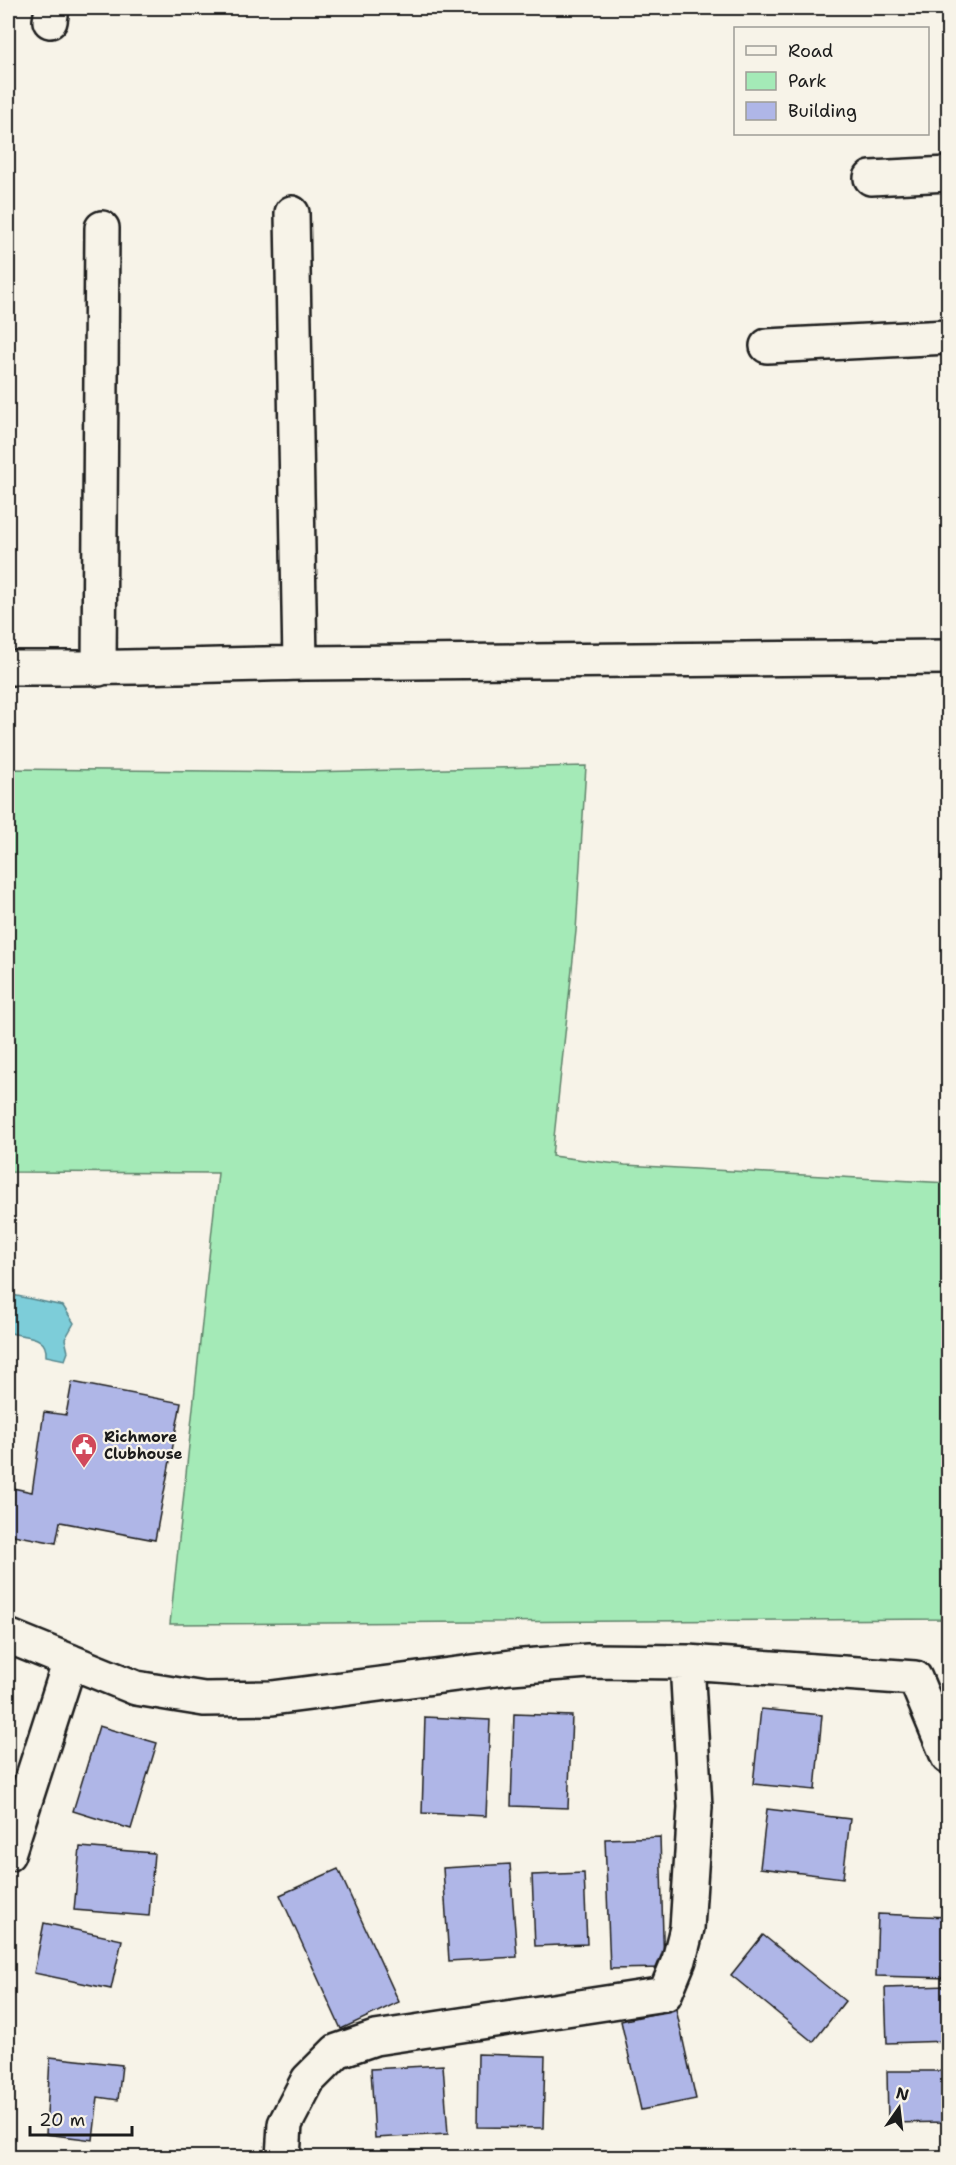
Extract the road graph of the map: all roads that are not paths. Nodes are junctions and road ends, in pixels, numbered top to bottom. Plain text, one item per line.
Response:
1 (948, 174) edge
2 (871, 178) dead end
3 (292, 213) dead end
4 (102, 228) dead end
5 (948, 337) edge
6 (767, 346) dead end
7 (948, 657) edge
8 (300, 663) junction
9 (8, 668) edge
10 (99, 669) junction
11 (8, 1636) edge
12 (70, 1661) junction
13 (687, 1662) junction
14 (948, 1756) edge
15 (8, 1854) edge
16 (283, 2157) edge

1 - 2 street
3 - 8 street
4 - 10 street
5 - 6 street
7 - 8 street
8 - 10 street
9 - 10 street
11 - 12 street
12 - 13 street
12 - 15 street
13 - 14 street
13 - 16 street

